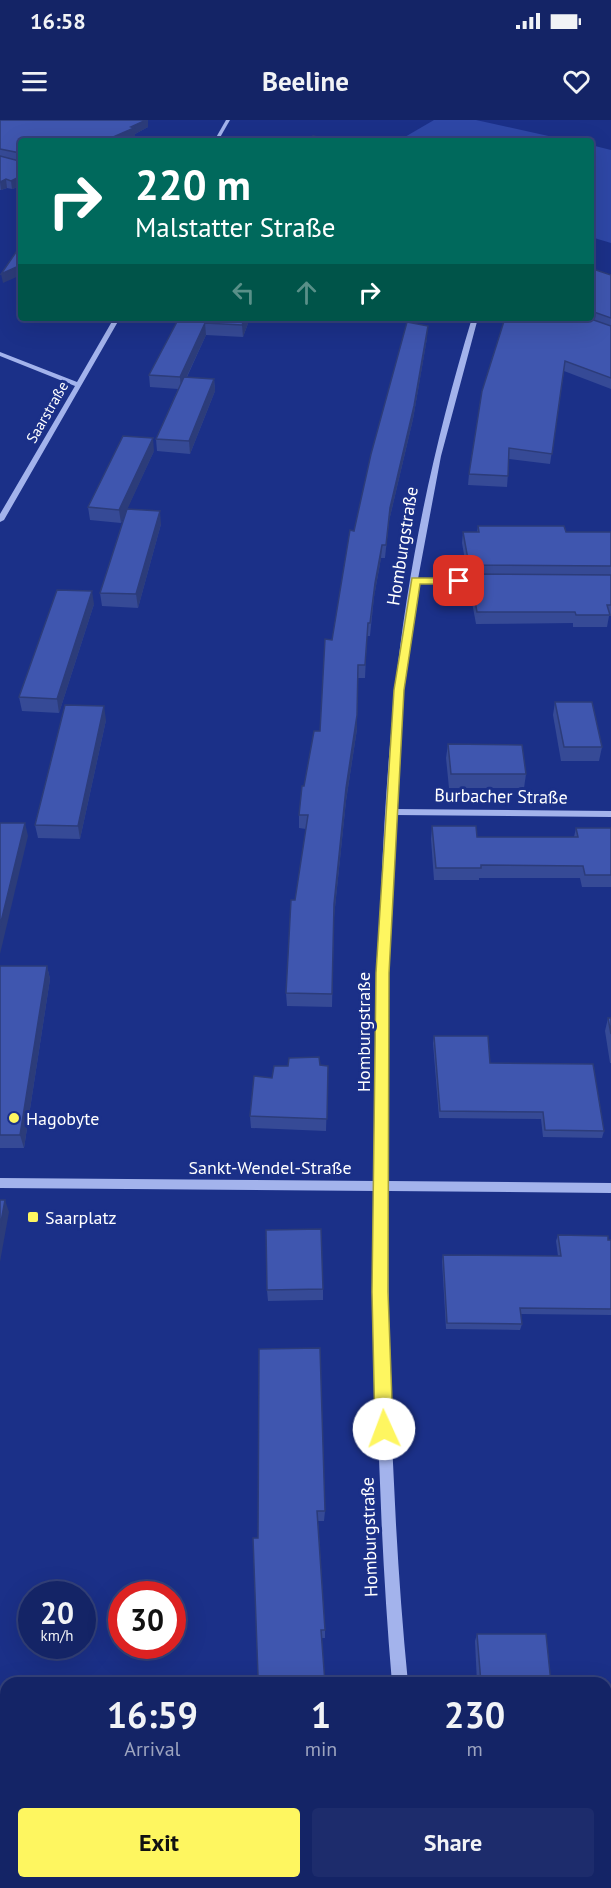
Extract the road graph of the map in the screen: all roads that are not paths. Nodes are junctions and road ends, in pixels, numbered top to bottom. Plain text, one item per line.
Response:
1 (228, 120) edge
2 (218, 138) edge
3 (115, 321) edge
4 (474, 321) edge
5 (0, 354) edge
6 (78, 385) junction
7 (0, 520) edge
8 (415, 580) junction
9 (496, 581) edge
10 (391, 812) junction
11 (611, 814) edge
12 (0, 1183) edge
13 (381, 1186) junction
14 (611, 1188) edge
15 (399, 1677) edge

1 - 2 street
3 - 6 street, Saarstraße
4 - 8 street, Homburgstraße
5 - 6 street
6 - 7 street, Saarstraße
8 - 9 street
8 - 10 street, Homburgstraße
10 - 11 street, Burbacher Straße
10 - 13 street, Homburgstraße
12 - 13 street, Sankt-Wendel-Straße
13 - 14 street, Sankt-Wendel-Straße
13 - 15 street, Homburgstraße

